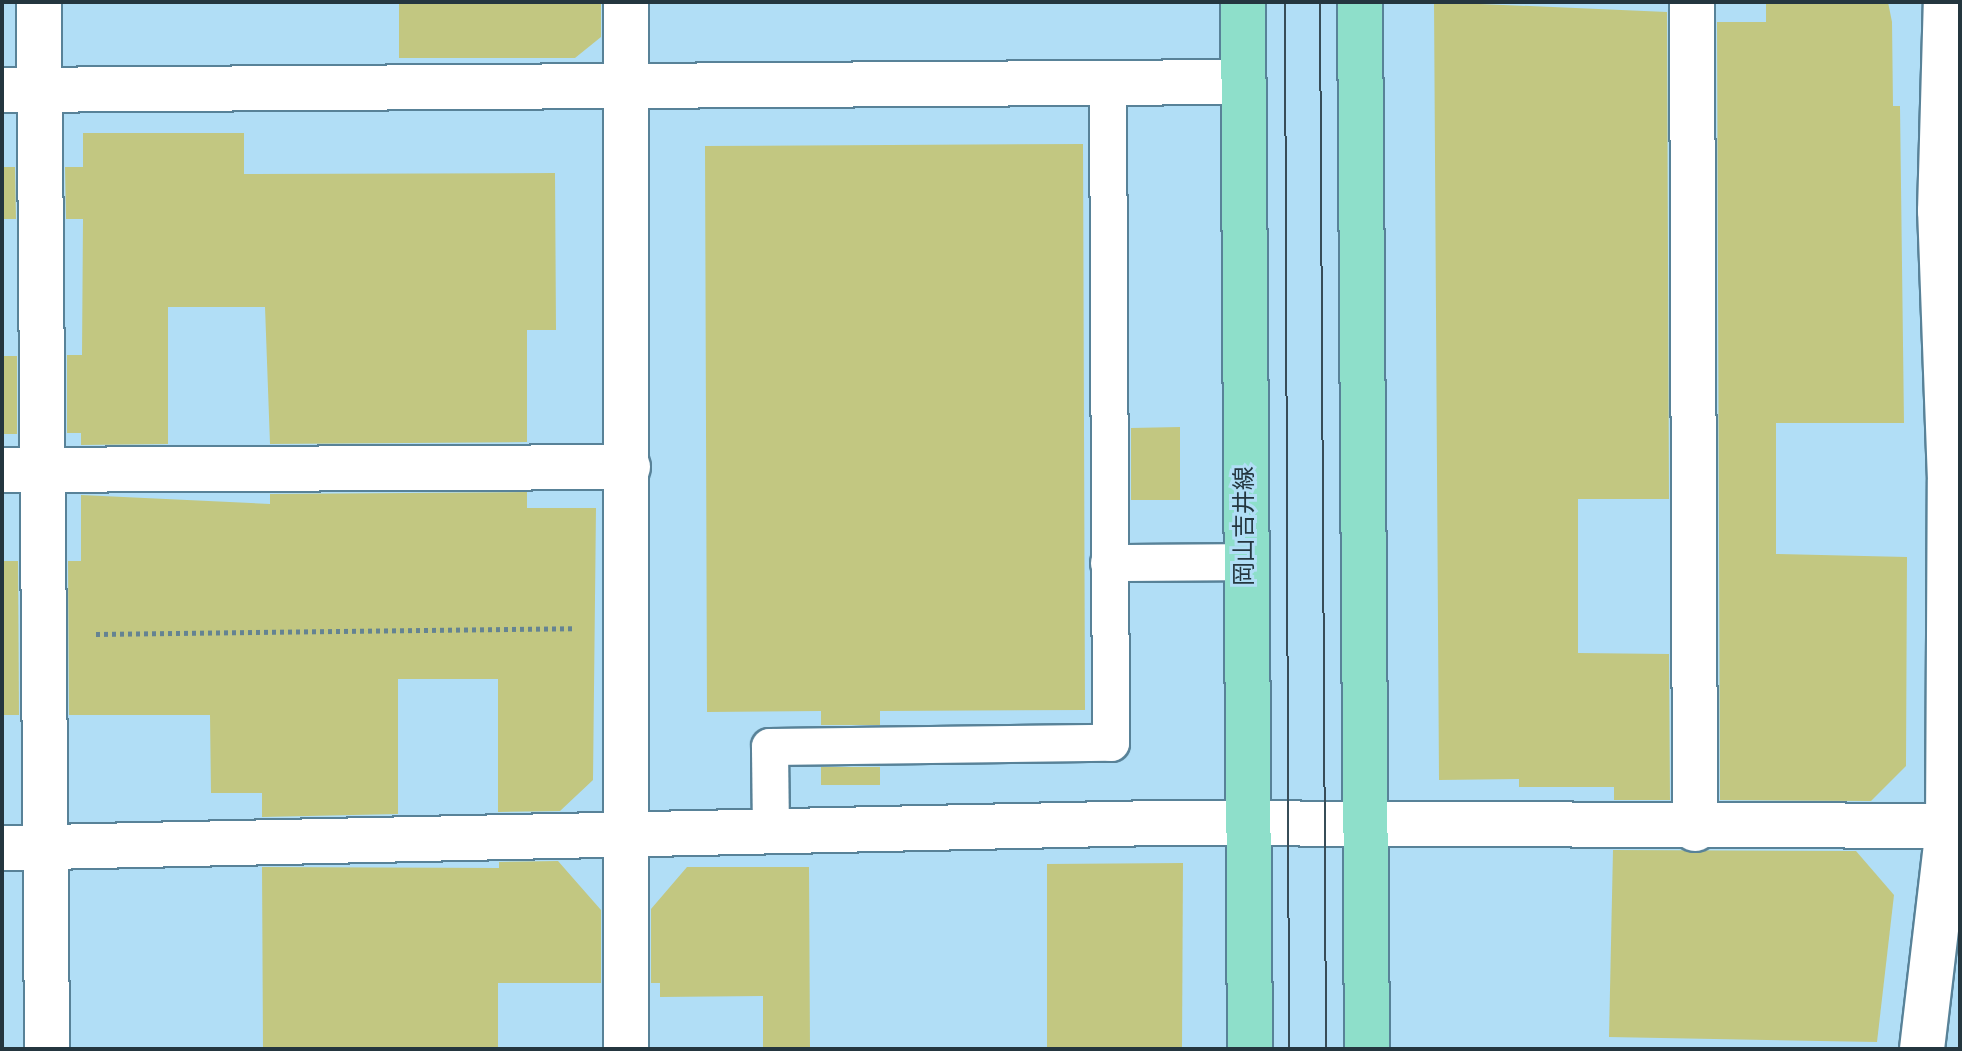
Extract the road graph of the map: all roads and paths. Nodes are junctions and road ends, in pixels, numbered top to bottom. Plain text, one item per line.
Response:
1 (39, 2) edge
2 (626, 2) edge
3 (1243, 2) edge
4 (1360, 2) edge
5 (1692, 2) edge
6 (1946, 2) edge
7 (1108, 82) junction
8 (1243, 82) junction
9 (21, 89) edge
10 (627, 90) junction
11 (628, 467) junction
12 (2, 470) edge
13 (45, 470) junction
14 (1245, 562) junction
15 (1109, 563) junction
16 (627, 628) junction
17 (46, 635) junction
18 (1249, 824) junction
19 (1365, 826) junction
20 (1954, 826) edge
21 (1695, 829) junction
22 (771, 831) junction
23 (625, 834) junction
24 (46, 847) junction
25 (2, 848) edge
26 (47, 1049) edge
27 (626, 1049) edge
28 (1250, 1049) edge
29 (1367, 1049) edge
30 (1922, 1049) edge

1 - 9 street
2 - 10 street
3 - 8 main road, 岡山吉井線
4 - 19 main road
5 - 21 street
6 - 20 street
7 - 8 street
7 - 10 street
7 - 15 lane
8 - 14 main road, 岡山吉井線
9 - 10 street
9 - 13 street
10 - 11 street
11 - 13 street
11 - 16 street
12 - 13 street
13 - 17 street
14 - 15 lane
14 - 18 main road, 岡山吉井線
15 - 22 lane
16 - 17 path
16 - 23 street
17 - 24 street
18 - 19 street
18 - 22 street
18 - 28 main road, 岡山吉井線
19 - 21 street
19 - 29 main road
20 - 21 street
20 - 30 street
22 - 23 street
23 - 24 street
23 - 27 street
24 - 25 street
24 - 26 street

